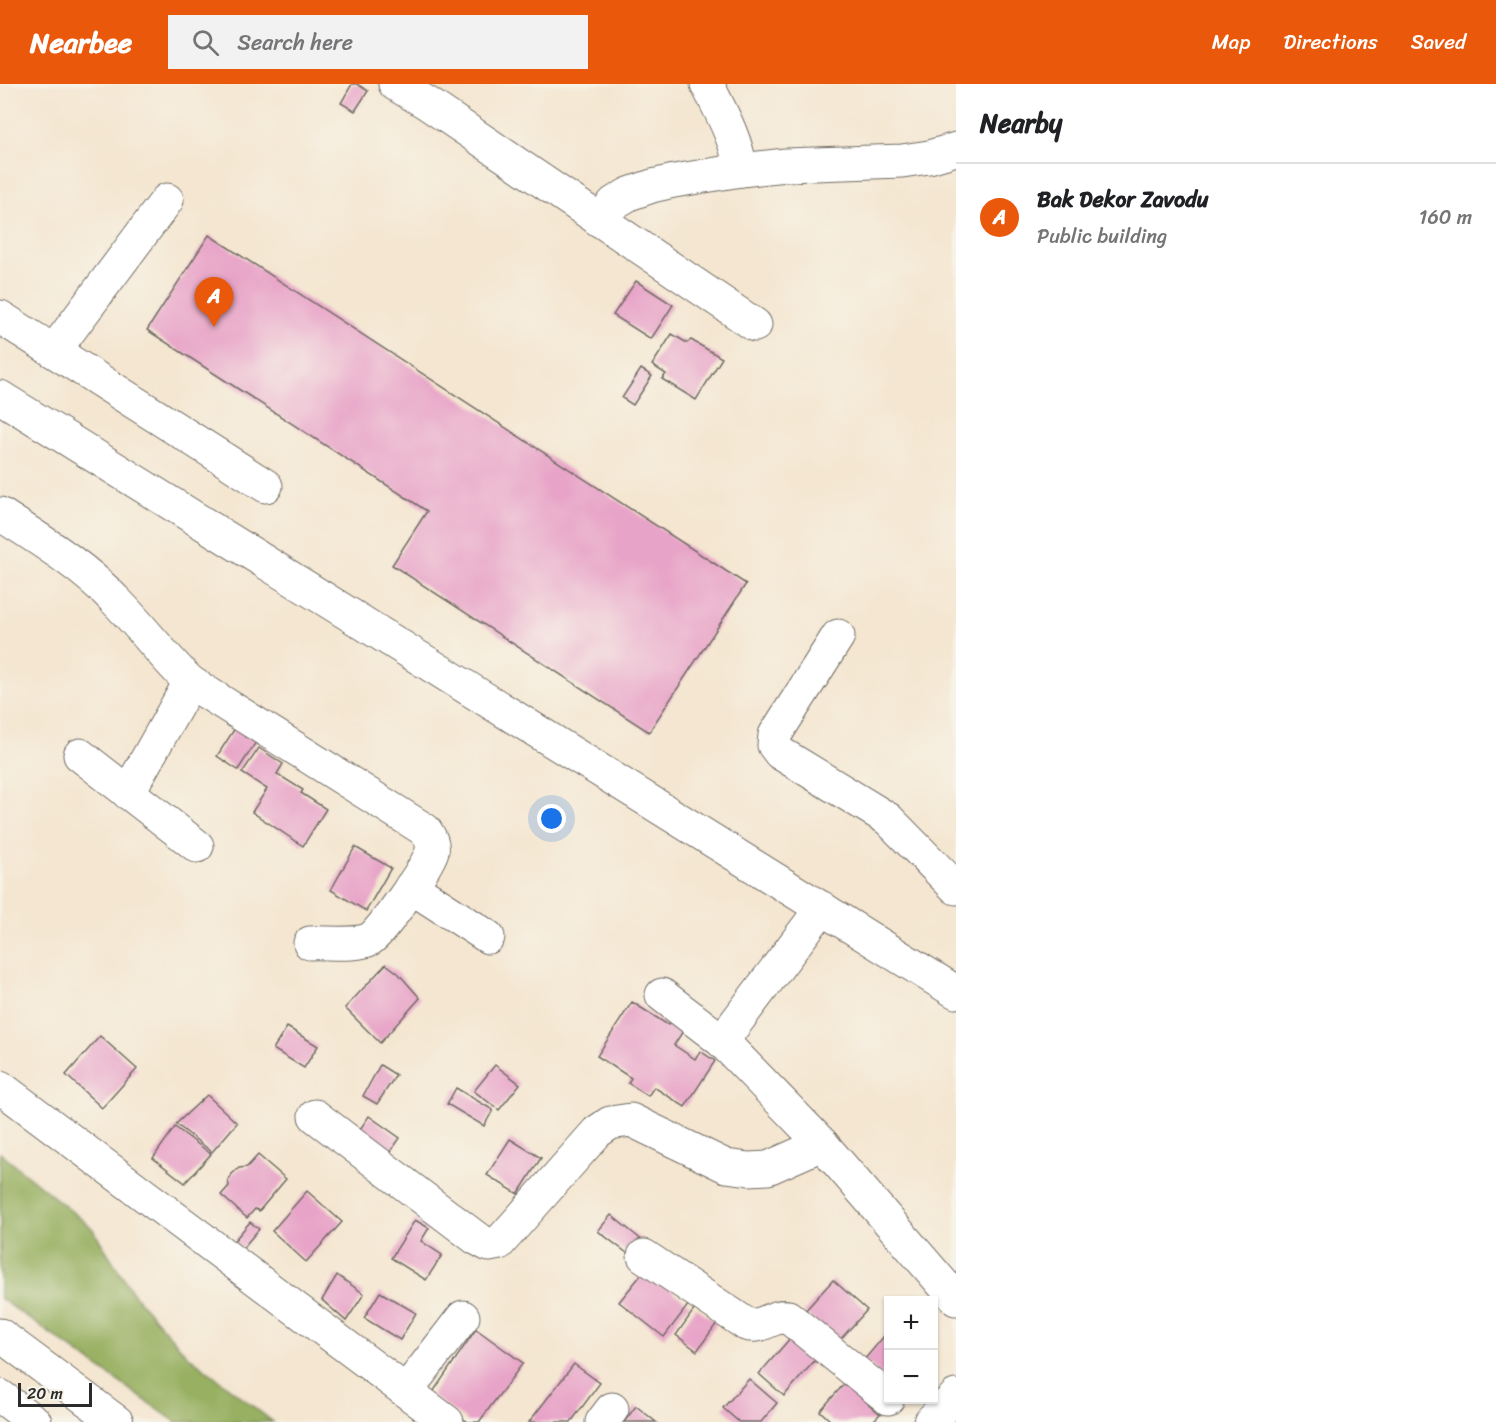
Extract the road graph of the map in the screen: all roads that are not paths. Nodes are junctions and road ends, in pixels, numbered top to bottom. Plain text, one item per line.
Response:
1 (395, 84) edge
2 (707, 84) edge
3 (956, 149) edge
4 (741, 170) junction
5 (167, 200) dead end
6 (599, 220) junction
7 (0, 317) edge
8 (754, 325) dead end
9 (54, 351) junction
10 (0, 397) edge
11 (266, 486) dead end
12 (0, 514) edge
13 (838, 636) dead end
14 (190, 681) junction
15 (80, 755) dead end
16 (128, 792) junction
17 (197, 846) dead end
18 (411, 887) junction
19 (956, 888) edge
20 (822, 909) junction
21 (488, 937) dead end
22 (310, 943) dead end
23 (956, 992) edge
24 (662, 995) dead end
25 (722, 1041) junction
26 (0, 1087) edge
27 (315, 1116) dead end
28 (822, 1144) junction
29 (644, 1256) dead end
30 (956, 1299) edge
31 (463, 1317) dead end
32 (0, 1335) edge
33 (406, 1391) junction
34 (884, 1395) edge
35 (0, 1396) edge
36 (956, 1396) edge
37 (895, 1404) edge
38 (35, 1422) edge
39 (117, 1422) edge
40 (447, 1422) edge
41 (918, 1422) edge
42 (930, 1422) edge

1 - 6 main road
2 - 4 main road
3 - 4 main road
4 - 6 main road
5 - 9 main road
6 - 8 main road
7 - 9 main road
9 - 11 main road
10 - 20 main road
12 - 14 main road
13 - 19 main road
14 - 16 main road
14 - 18 main road
15 - 16 main road
16 - 17 main road
18 - 21 main road
18 - 22 main road
20 - 23 main road
20 - 25 main road
24 - 25 main road
25 - 28 main road
26 - 33 main road
27 - 28 main road
28 - 30 main road
29 - 34 main road
31 - 33 main road
32 - 39 main road
33 - 40 main road
35 - 38 main road
36 - 42 main road
37 - 41 main road

